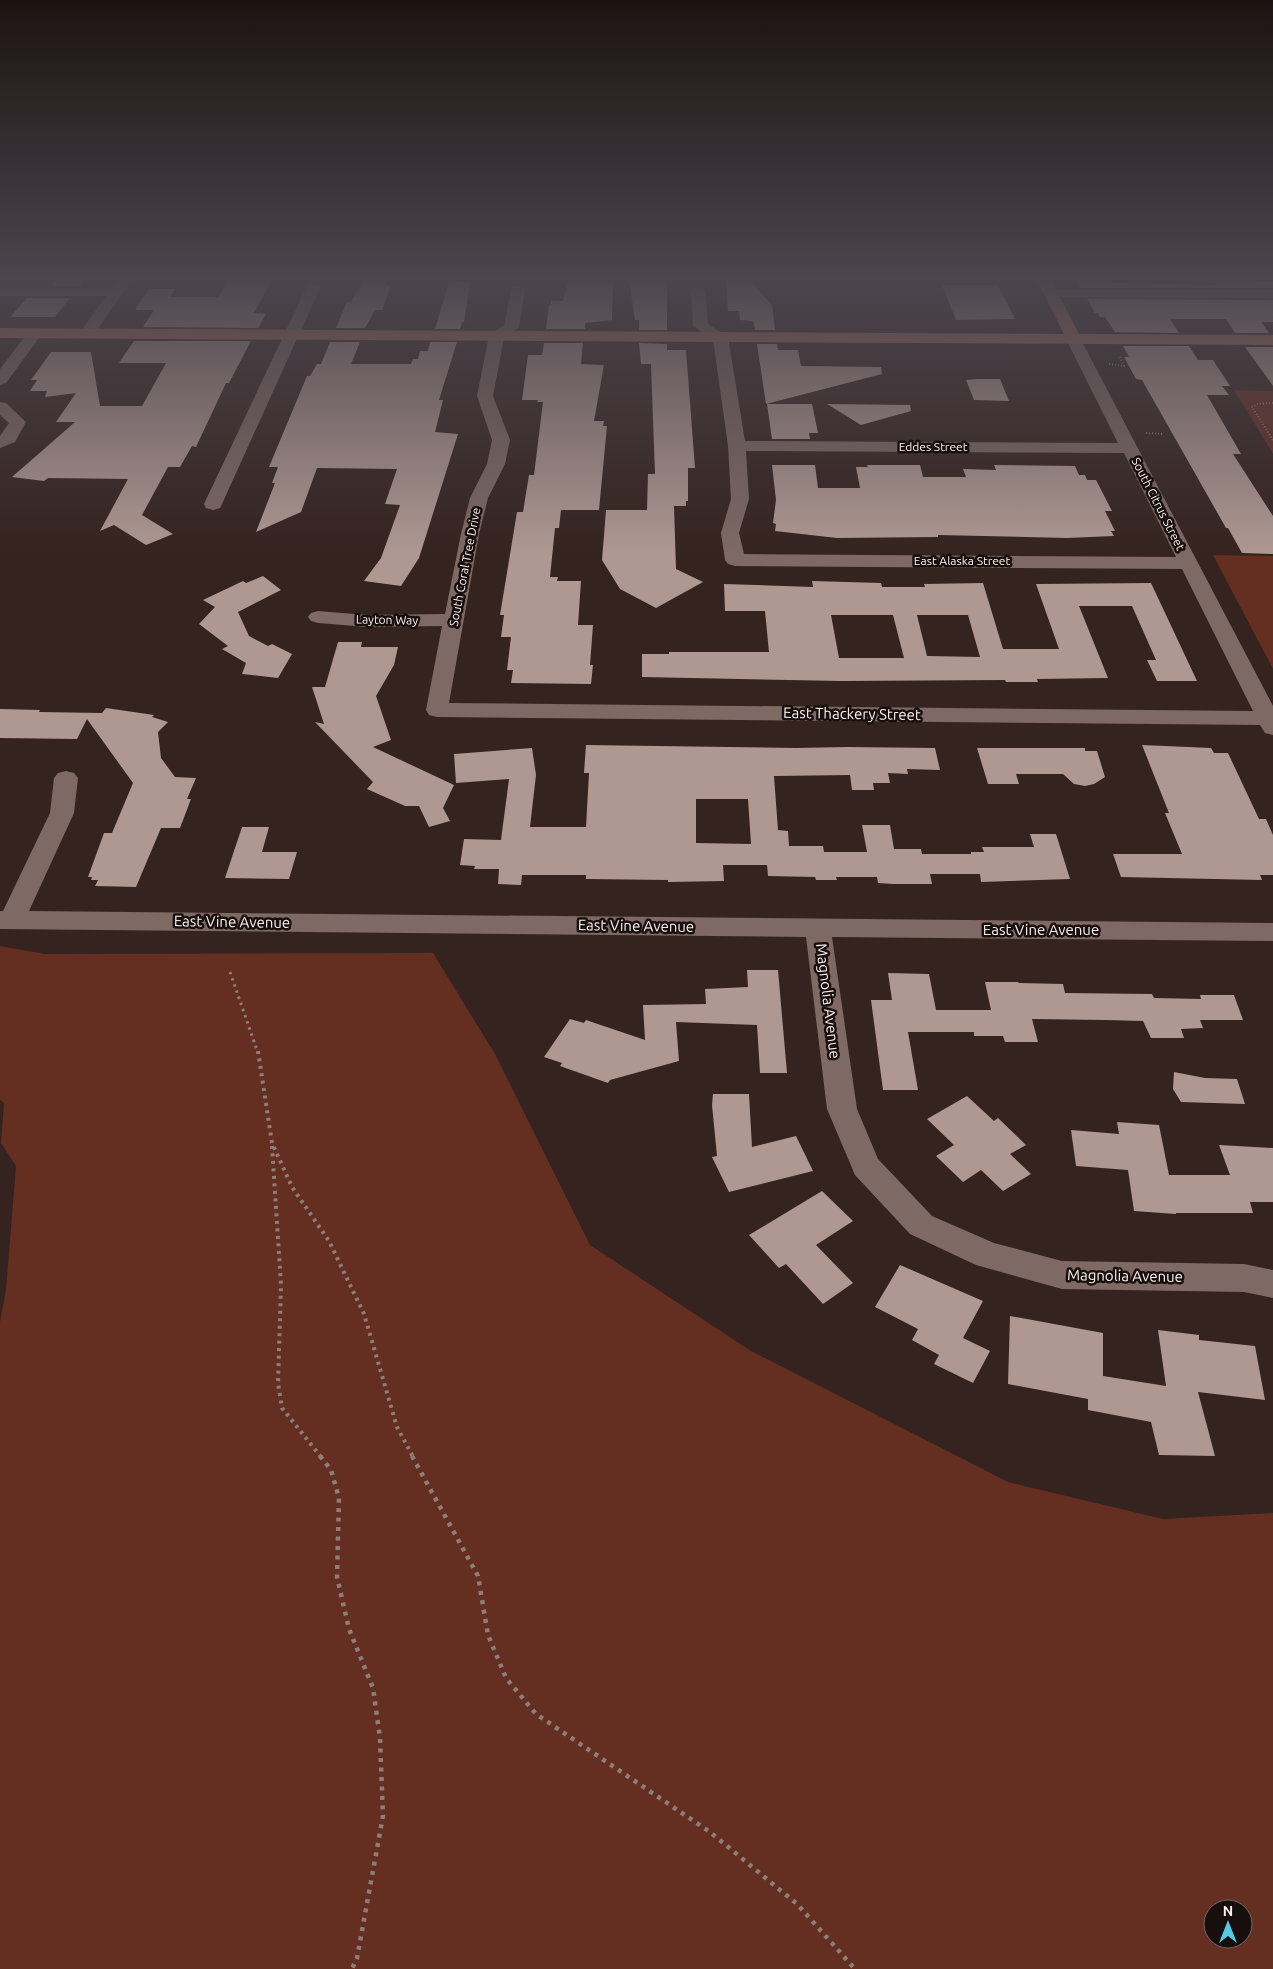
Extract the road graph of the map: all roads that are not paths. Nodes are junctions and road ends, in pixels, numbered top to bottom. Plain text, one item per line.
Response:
1 (275, 372) edge
2 (490, 372) edge
3 (725, 372) edge
4 (1091, 372) edge
5 (0, 407) edge
6 (0, 444) edge
7 (737, 446) junction
8 (1129, 448) junction
9 (213, 504) dead end
10 (1188, 563) junction
11 (318, 617) dead end
12 (455, 620) junction
13 (437, 710) joint
14 (1270, 723) edge
15 (66, 778) dead end
16 (6, 920) edge
17 (818, 928) junction
18 (1273, 932) edge
19 (1273, 1284) edge

1 - 9 street
2 - 12 street, South Coral Tree Drive
3 - 7 street
4 - 8 street, South Citrus Street
5 - 6 street
7 - 8 street, Eddes Street
7 - 10 street, East Alaska Street
8 - 10 street, South Citrus Street
10 - 14 street, South Citrus Street
11 - 12 street, Layton Way
12 - 13 street, South Coral Tree Drive
13 - 14 street, East Thackery Street
15 - 16 street
16 - 17 street, East Vine Avenue
17 - 18 street, East Vine Avenue
17 - 19 street, Magnolia Avenue

